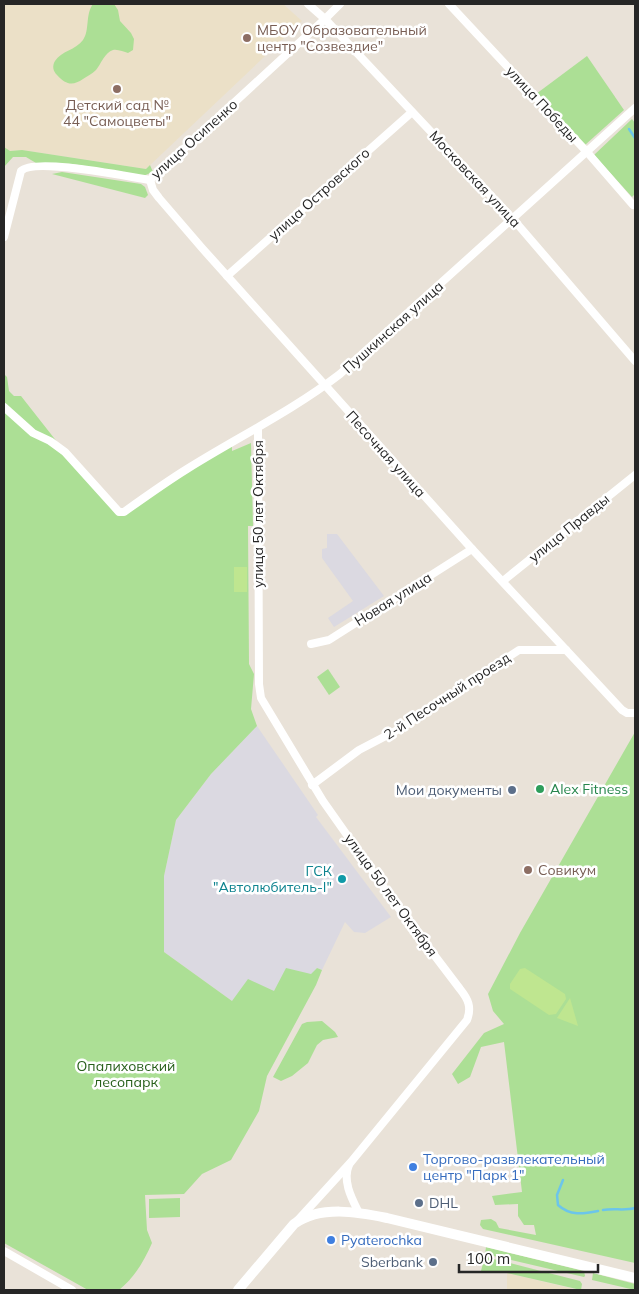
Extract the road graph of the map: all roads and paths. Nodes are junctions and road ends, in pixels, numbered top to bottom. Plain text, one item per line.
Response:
1 (308, 4) edge
2 (340, 4) edge
3 (449, 4) edge
4 (325, 19) junction
5 (635, 108) edge
6 (412, 112) junction
7 (586, 152) junction
8 (150, 180) junction
9 (633, 205) dead end
10 (513, 219) junction
11 (4, 237) edge
12 (227, 276) junction
13 (635, 361) edge
14 (325, 386) junction
15 (4, 407) edge
16 (258, 429) junction
17 (635, 475) edge
18 (472, 549) junction
19 (503, 581) junction
20 (311, 644) dead end
21 (566, 650) junction
22 (635, 713) edge
23 (312, 785) junction
24 (351, 1162) junction
25 (360, 1213) junction
26 (294, 1224) junction
27 (4, 1251) edge
28 (635, 1278) edge
29 (72, 1290) edge
30 (238, 1290) edge

1 - 4 street, Московская улица
2 - 4 street, улица Осипенко
3 - 7 street, улица Победы
4 - 6 street, Московская улица
4 - 8 street, улица Осипенко
5 - 7 street, Пушкинская улица
6 - 10 street, Московская улица
6 - 12 street, улица Островского
7 - 9 street, улица Победы
7 - 10 street, Пушкинская улица
8 - 11 street, улица Осипенко
8 - 12 street, Песочная улица
10 - 13 street, Московская улица
10 - 14 street, Пушкинская улица
12 - 14 street, Песочная улица
14 - 16 street, Пушкинская улица
14 - 18 street, Песочная улица
15 - 16 street, Пушкинская улица
16 - 23 street, улица 50 лет Октября
17 - 19 street, улица Правды
18 - 19 street, Песочная улица
18 - 20 street, Новая улица
19 - 21 street, Песочная улица
21 - 22 street, Песочная улица
21 - 23 street, 2-й Песочный проезд
23 - 24 street, улица 50 лет Октября
24 - 25 street
24 - 26 street, улица 50 лет Октября
25 - 26 street
25 - 28 street
26 - 30 street, улица 50 лет Октября
27 - 29 street

